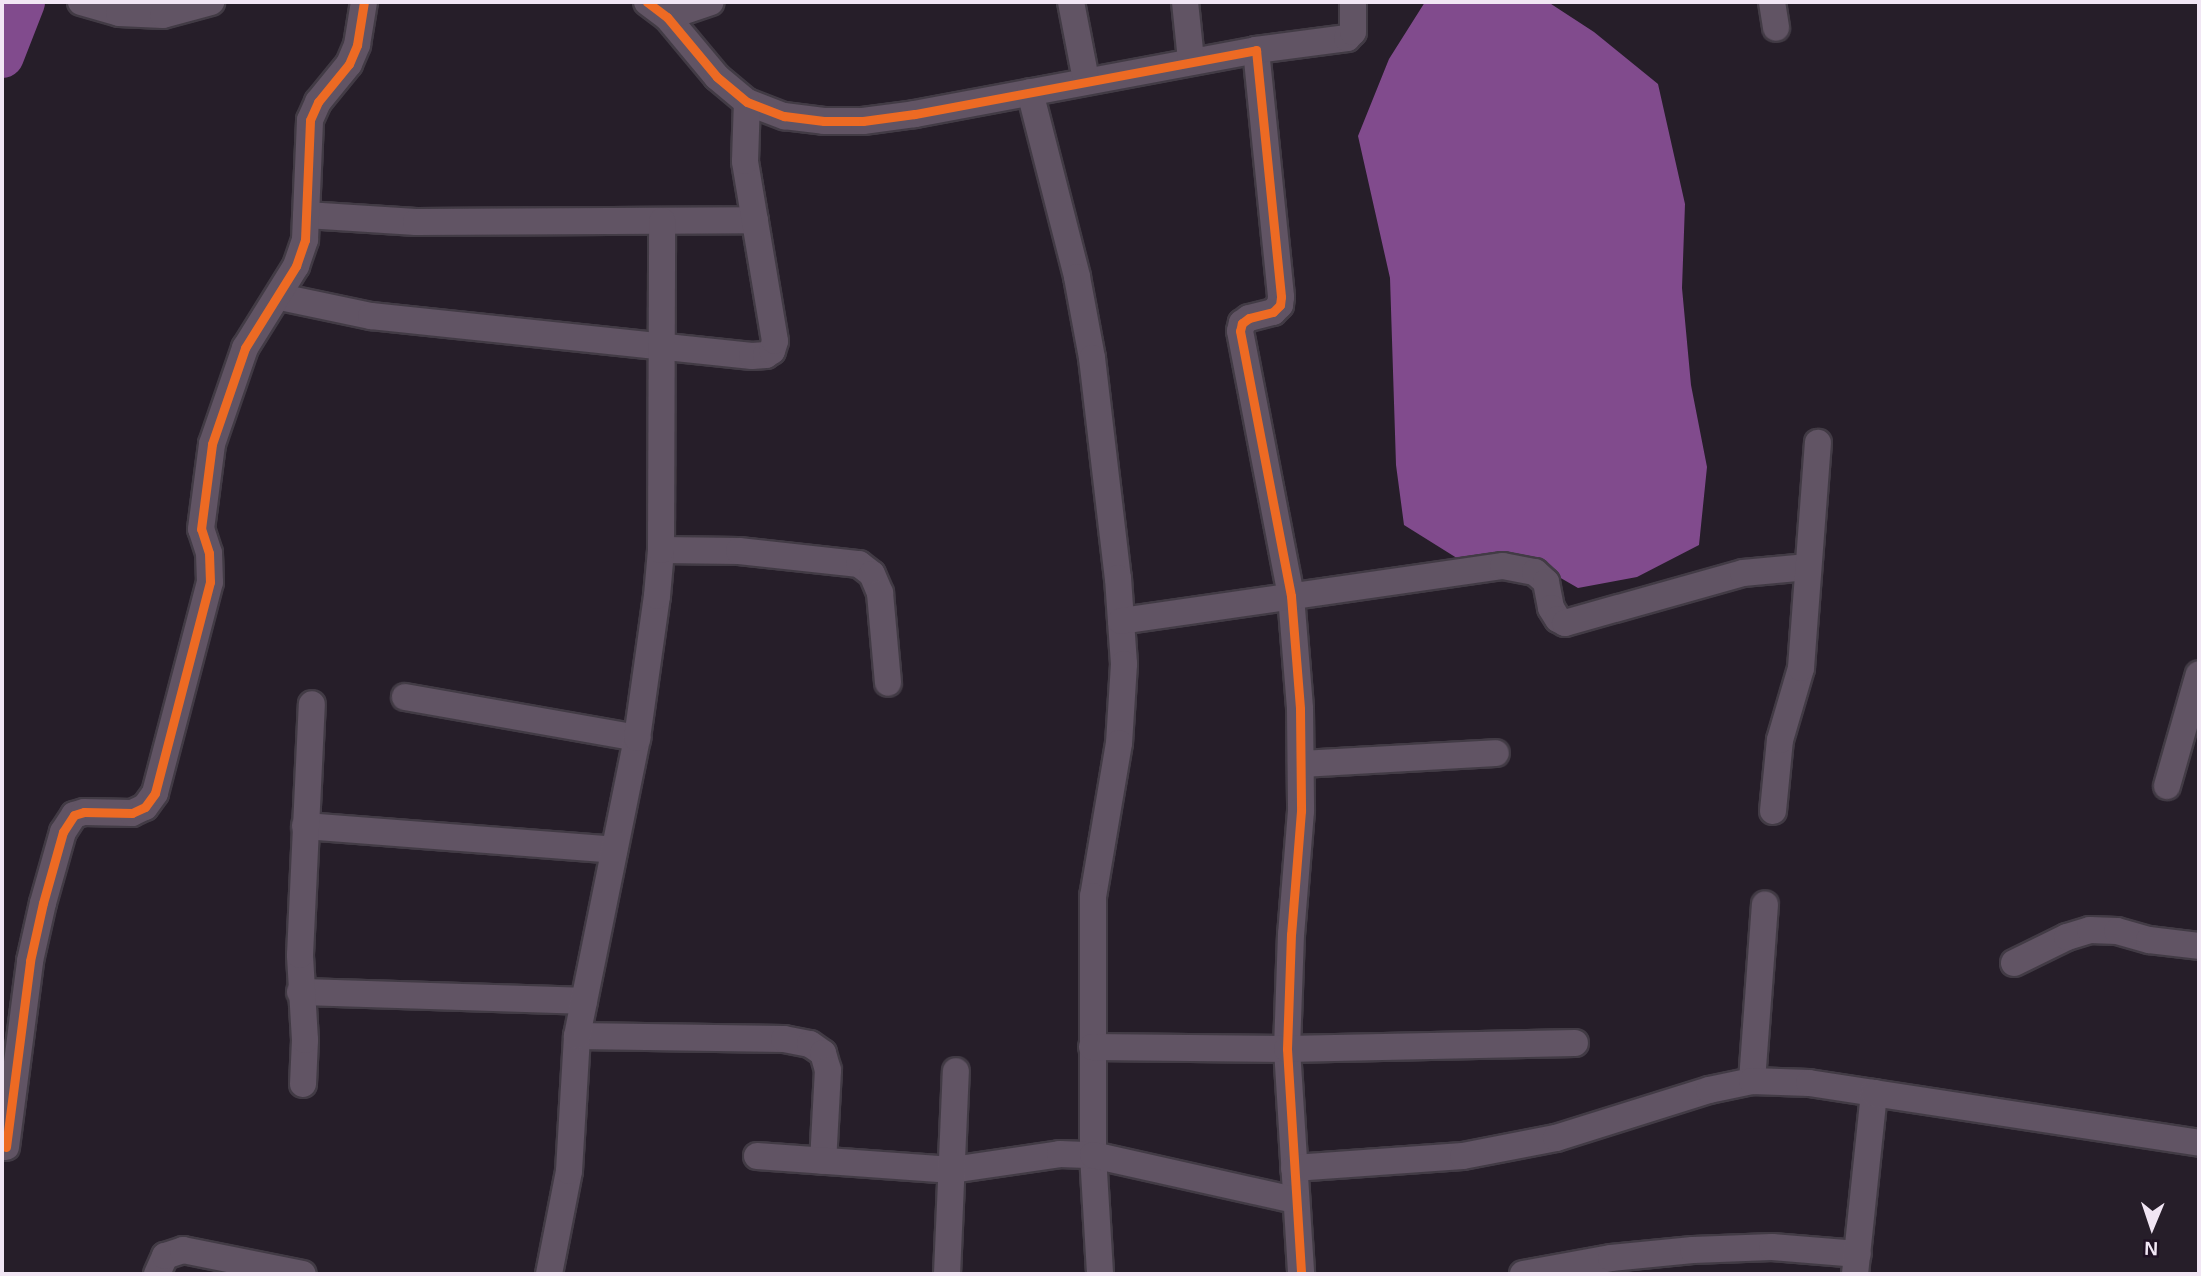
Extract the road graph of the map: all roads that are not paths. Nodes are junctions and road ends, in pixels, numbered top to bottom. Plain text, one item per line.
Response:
1 (81, 2) edge
2 (211, 2) edge
3 (364, 2) edge
4 (711, 2) edge
5 (1071, 2) edge
6 (1185, 2) edge
7 (1353, 2) edge
8 (1772, 2) edge
9 (657, 10) edge
10 (1776, 28) dead end
11 (1256, 50) junction
12 (1191, 60) junction
13 (1086, 80) junction
14 (1030, 92) junction
15 (747, 102) junction
16 (306, 215) junction
17 (755, 220) junction
18 (662, 221) junction
19 (280, 297) junction
20 (661, 347) junction
21 (1818, 443) dead end
22 (661, 550) junction
23 (1808, 567) junction
24 (1291, 596) junction
25 (1121, 621) junction
26 (2199, 674) edge
27 (888, 683) dead end
28 (405, 697) dead end
29 (312, 705) dead end
30 (637, 738) junction
31 (1496, 753) dead end
32 (1301, 764) junction
33 (2167, 786) dead end
34 (1773, 811) dead end
35 (305, 826) junction
36 (614, 850) junction
37 (1765, 904) dead end
38 (2199, 946) edge
39 (2014, 963) dead end
40 (300, 992) junction
41 (584, 1001) junction
42 (577, 1036) junction
43 (1575, 1043) dead end
44 (1092, 1048) junction
45 (1287, 1049) junction
46 (956, 1071) dead end
47 (1752, 1081) junction
48 (303, 1084) dead end
49 (1874, 1093) junction
50 (2199, 1143) edge
51 (6, 1146) dead end
52 (757, 1156) dead end
53 (1093, 1156) junction
54 (823, 1161) junction
55 (1293, 1168) junction
56 (952, 1170) junction
57 (1295, 1200) junction
58 (1856, 1264) edge
59 (157, 1274) edge
60 (303, 1274) edge
61 (550, 1274) edge
62 (947, 1274) edge
63 (1100, 1274) edge
64 (1301, 1274) edge
65 (1522, 1274) edge

1 - 2 street
3 - 16 street
4 - 9 street
5 - 13 street
6 - 12 street
7 - 11 street
8 - 10 street
9 - 15 street
11 - 12 street
11 - 24 street
12 - 13 street
13 - 14 street
14 - 15 street
14 - 25 street
15 - 17 street
16 - 18 street
16 - 19 street
17 - 18 street
17 - 20 street
18 - 20 street
19 - 20 street
19 - 51 street
20 - 22 street
21 - 23 street
22 - 27 street
22 - 30 street
23 - 24 street
23 - 34 street
24 - 25 street
24 - 32 street
25 - 44 street
26 - 33 street
28 - 30 street
29 - 35 street
30 - 36 street
31 - 32 street
32 - 45 street
35 - 36 street
35 - 40 street
36 - 41 street
37 - 47 street
38 - 39 street
40 - 41 street
40 - 48 street
41 - 42 street
42 - 54 street
42 - 61 street
43 - 45 street
44 - 45 street
44 - 53 street
45 - 55 street
46 - 56 street
47 - 49 street
47 - 55 street
49 - 50 street
49 - 58 street
52 - 54 street
53 - 56 street
53 - 57 street
53 - 63 street
54 - 56 street
55 - 57 street
56 - 62 street
57 - 64 street
58 - 65 street
59 - 60 street

